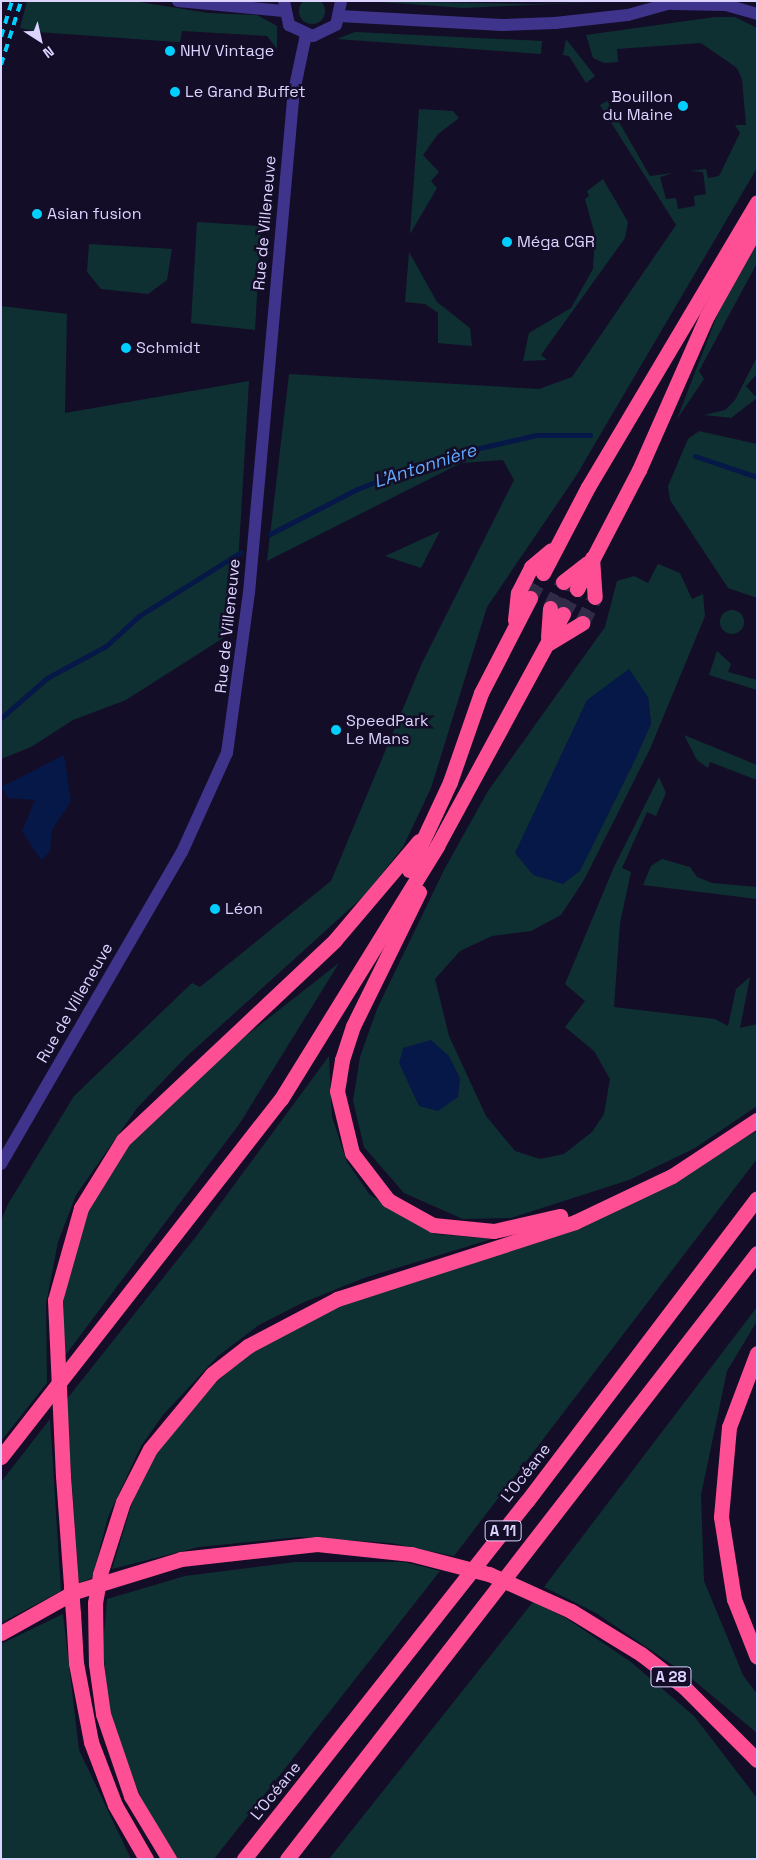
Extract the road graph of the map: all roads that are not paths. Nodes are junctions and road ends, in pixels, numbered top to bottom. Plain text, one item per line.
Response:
1 (178, 1) edge
2 (341, 1) edge
3 (675, 3) edge
4 (284, 6) edge
5 (757, 14) edge
6 (340, 16) junction
7 (306, 35) junction
8 (757, 202) edge
9 (757, 228) edge
10 (559, 542) junction
11 (592, 558) junction
12 (569, 585) junction
13 (556, 611) junction
14 (514, 629) junction
15 (547, 644) junction
16 (420, 840) junction
17 (437, 846) junction
18 (757, 1120) edge
19 (1, 1164) edge
20 (633, 1196) junction
21 (757, 1198) edge
22 (189, 1220) junction
23 (757, 1253) edge
24 (757, 1353) edge
25 (1, 1457) edge
26 (1, 1632) edge
27 (757, 1656) edge
28 (757, 1760) edge
29 (146, 1859) edge
30 (169, 1859) edge
31 (244, 1859) edge
32 (287, 1859) edge

1 - 4 street
2 - 6 street
3 - 5 street
3 - 6 street
4 - 7 street
6 - 7 street
7 - 19 street, Rue de Villeneuve
8 - 10 highway
9 - 11 highway
10 - 12 highway
10 - 14 highway
11 - 12 highway
11 - 12 highway
13 - 14 highway
13 - 15 highway
13 - 15 highway
14 - 16 highway
15 - 17 highway
16 - 22 highway
16 - 29 highway, bridge
17 - 20 highway
17 - 22 highway
18 - 20 highway
20 - 30 highway, bridge
21 - 31 highway, L’Océane / A 11
22 - 25 highway
23 - 32 highway, A 11
24 - 27 highway
26 - 28 highway, A 28, bridge

